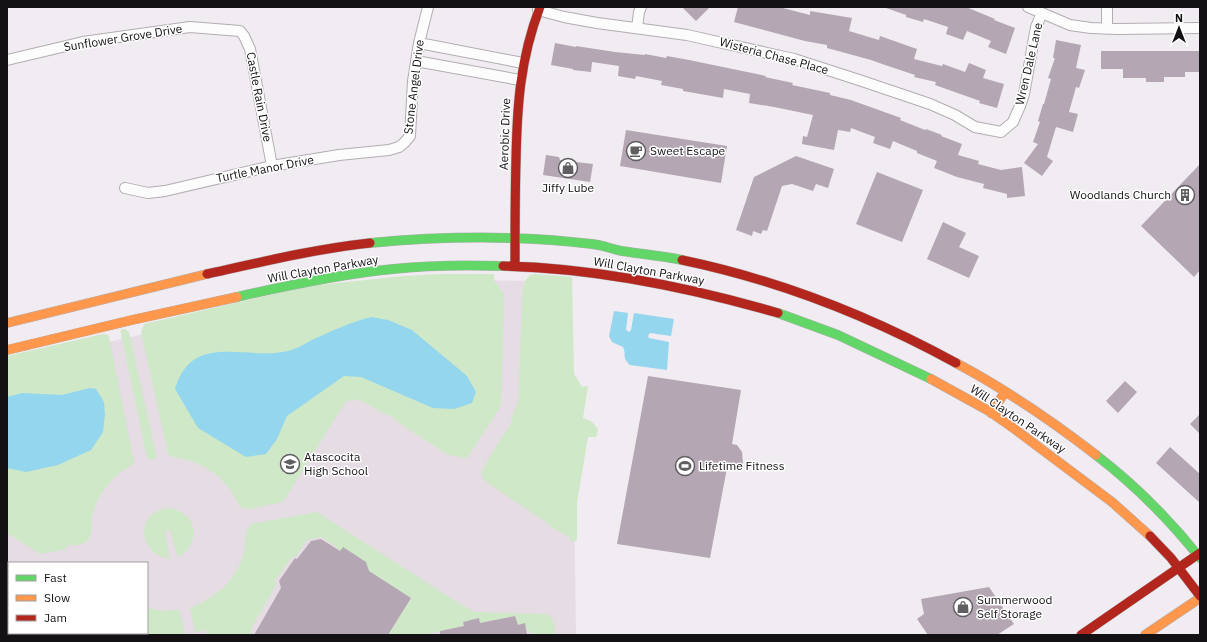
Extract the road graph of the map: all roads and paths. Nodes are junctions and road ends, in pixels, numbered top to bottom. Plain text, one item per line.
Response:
1 (428, 7) edge
2 (641, 7) edge
3 (1028, 7) edge
4 (1107, 7) edge
5 (539, 8) edge
6 (1042, 13) junction
7 (637, 28) junction
8 (1200, 28) edge
9 (1107, 29) junction
10 (240, 31) joint
11 (419, 43) junction
12 (7, 60) edge
13 (416, 61) junction
14 (523, 63) junction
15 (520, 80) junction
16 (1001, 132) joint
17 (404, 143) joint
18 (272, 166) junction
19 (125, 188) dead end
20 (515, 238) junction
21 (515, 265) junction
22 (7, 323) edge
23 (7, 350) edge
24 (1005, 392) junction
25 (991, 413) junction
26 (1199, 555) edge
27 (1179, 568) junction
28 (1200, 597) edge
29 (1081, 635) edge
30 (1145, 635) edge

1 - 11 street, Stone Angel Drive
2 - 7 street
3 - 6 street
4 - 9 street
5 - 7 street, Wisteria Chase Place
5 - 14 main road, Aerobic Drive
6 - 9 street
6 - 16 street, Wren Dale Lane
7 - 16 street, Wisteria Chase Place
8 - 9 street
10 - 12 street, Sunflower Grove Drive
10 - 18 street, Castle Rain Drive
11 - 13 street, Stone Angel Drive
11 - 14 street
13 - 15 street
13 - 17 street, Stone Angel Drive
14 - 15 main road, Aerobic Drive
15 - 20 main road, Aerobic Drive
17 - 18 street, Turtle Manor Drive
18 - 19 street, Turtle Manor Drive
20 - 21 main road, Aerobic Drive
20 - 22 main road, Will Clayton Parkway
20 - 24 main road, Will Clayton Parkway
21 - 23 main road, Will Clayton Parkway
21 - 25 main road, Will Clayton Parkway
24 - 25 main road
24 - 26 main road, Will Clayton Parkway
25 - 27 main road, Will Clayton Parkway
26 - 27 main road
27 - 28 main road, Will Clayton Parkway
27 - 29 main road
28 - 30 main road

